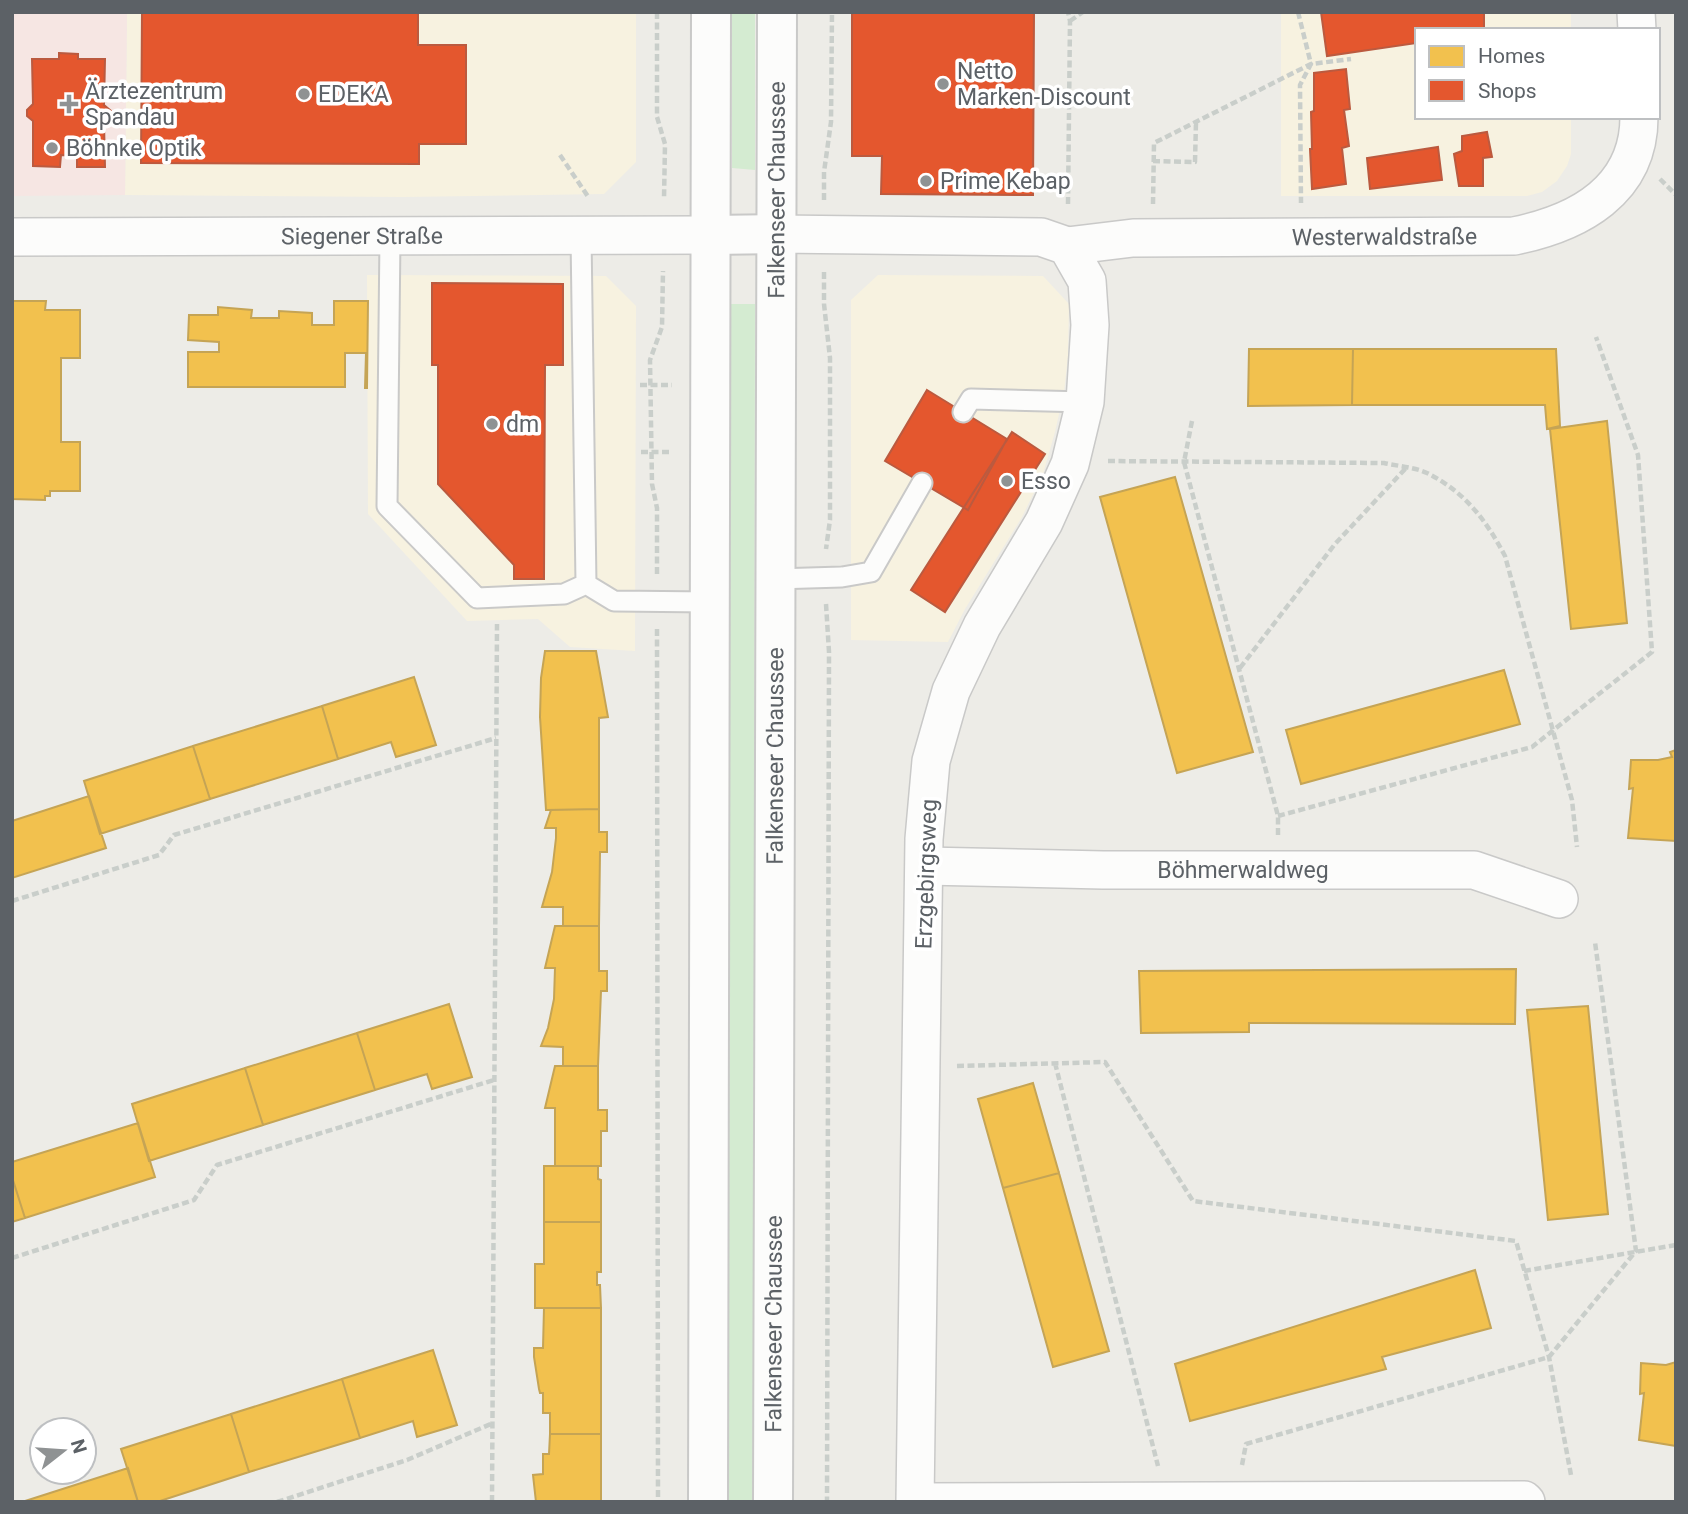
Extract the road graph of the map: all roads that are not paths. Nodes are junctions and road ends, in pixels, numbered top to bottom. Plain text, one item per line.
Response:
1 (711, 12) edge
2 (777, 12) edge
3 (1639, 119) edge
4 (586, 219) junction
5 (776, 234) junction
6 (711, 235) junction
7 (12, 237) edge
8 (390, 237) junction
9 (1067, 246) junction
10 (1086, 402) junction
11 (963, 412) dead end
12 (922, 482) dead end
13 (775, 579) junction
14 (586, 584) junction
15 (710, 602) junction
16 (925, 866) junction
17 (1559, 899) dead end
18 (708, 1502) edge
19 (773, 1502) edge
20 (915, 1502) edge
21 (1526, 1502) edge

1 - 6 main road
2 - 5 main road, Falkenseer Chaussee
3 - 9 street, Westerwaldstraße
4 - 6 street, Siegener Straße
4 - 8 street, Siegener Straße
4 - 14 lane
5 - 6 main road
5 - 9 street, Westerwaldstraße
5 - 13 main road, Falkenseer Chaussee
6 - 15 main road
7 - 8 street, Siegener Straße
8 - 14 lane
9 - 10 street, Erzgebirgsweg
10 - 11 lane
10 - 16 street, Erzgebirgsweg
12 - 13 lane
13 - 19 main road, Falkenseer Chaussee
14 - 15 lane
15 - 18 main road
16 - 17 street, Böhmerwaldweg
16 - 20 street, Erzgebirgsweg
20 - 21 street

